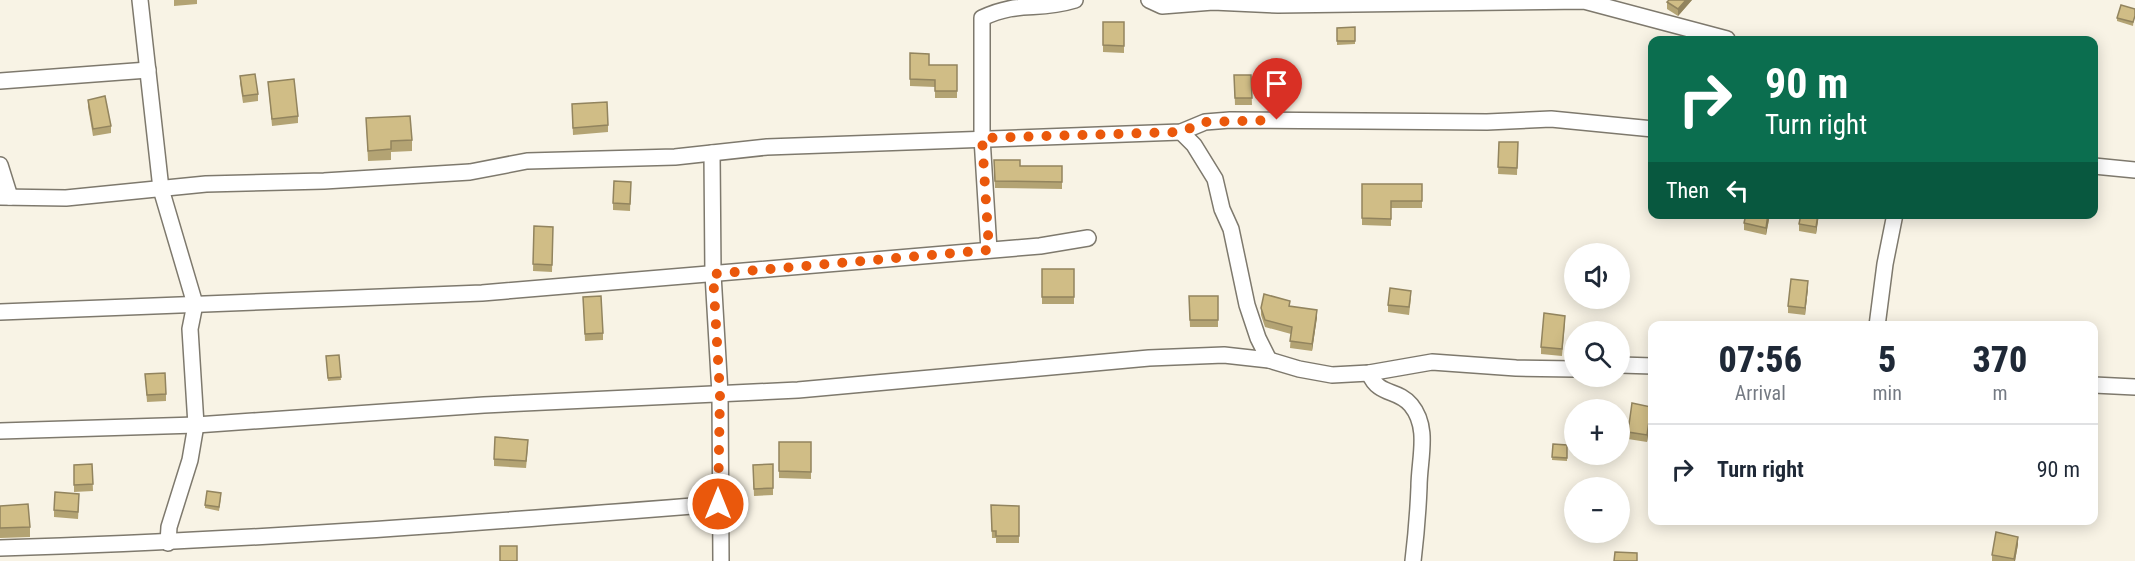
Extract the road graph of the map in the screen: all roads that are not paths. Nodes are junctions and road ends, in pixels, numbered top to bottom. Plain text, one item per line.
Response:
1 (140, 0) edge
2 (1076, 0) edge
3 (1149, 0) edge
4 (1213, 1) edge
5 (1584, 1) edge
6 (1716, 36) edge
7 (148, 70) junction
8 (0, 81) edge
9 (1648, 129) edge
10 (1181, 132) junction
11 (982, 138) junction
12 (712, 153) junction
13 (0, 165) edge
14 (2098, 166) edge
15 (2135, 170) edge
16 (161, 189) junction
17 (5, 197) edge
18 (1894, 219) edge
19 (1089, 238) dead end
20 (989, 250) junction
21 (713, 274) junction
22 (195, 304) junction
23 (0, 312) edge
24 (1878, 321) edge
25 (1269, 360) junction
26 (1630, 365) edge
27 (1648, 366) edge
28 (1564, 369) edge
29 (1369, 373) junction
30 (2098, 385) edge
31 (2135, 387) edge
32 (720, 394) junction
33 (196, 425) junction
34 (0, 431) edge
35 (718, 504) junction
36 (168, 543) junction
37 (0, 548) edge
38 (721, 561) edge
39 (1413, 561) edge

1 - 7 street
2 - 11 street
3 - 4 street
4 - 5 street
5 - 6 street
7 - 8 street
7 - 16 street
9 - 10 street
10 - 11 street
10 - 25 street
11 - 12 street
11 - 20 street
12 - 16 street
12 - 21 street
13 - 17 street
14 - 15 street
16 - 17 street
16 - 22 street
18 - 24 street
19 - 20 street
20 - 21 street
21 - 22 street
21 - 32 street
22 - 23 street
22 - 33 street
25 - 29 street
25 - 32 street
26 - 27 street
28 - 29 street
29 - 39 street
30 - 31 street
32 - 33 street
32 - 35 street
33 - 34 street
33 - 36 street
35 - 36 street
35 - 38 street
36 - 37 street

